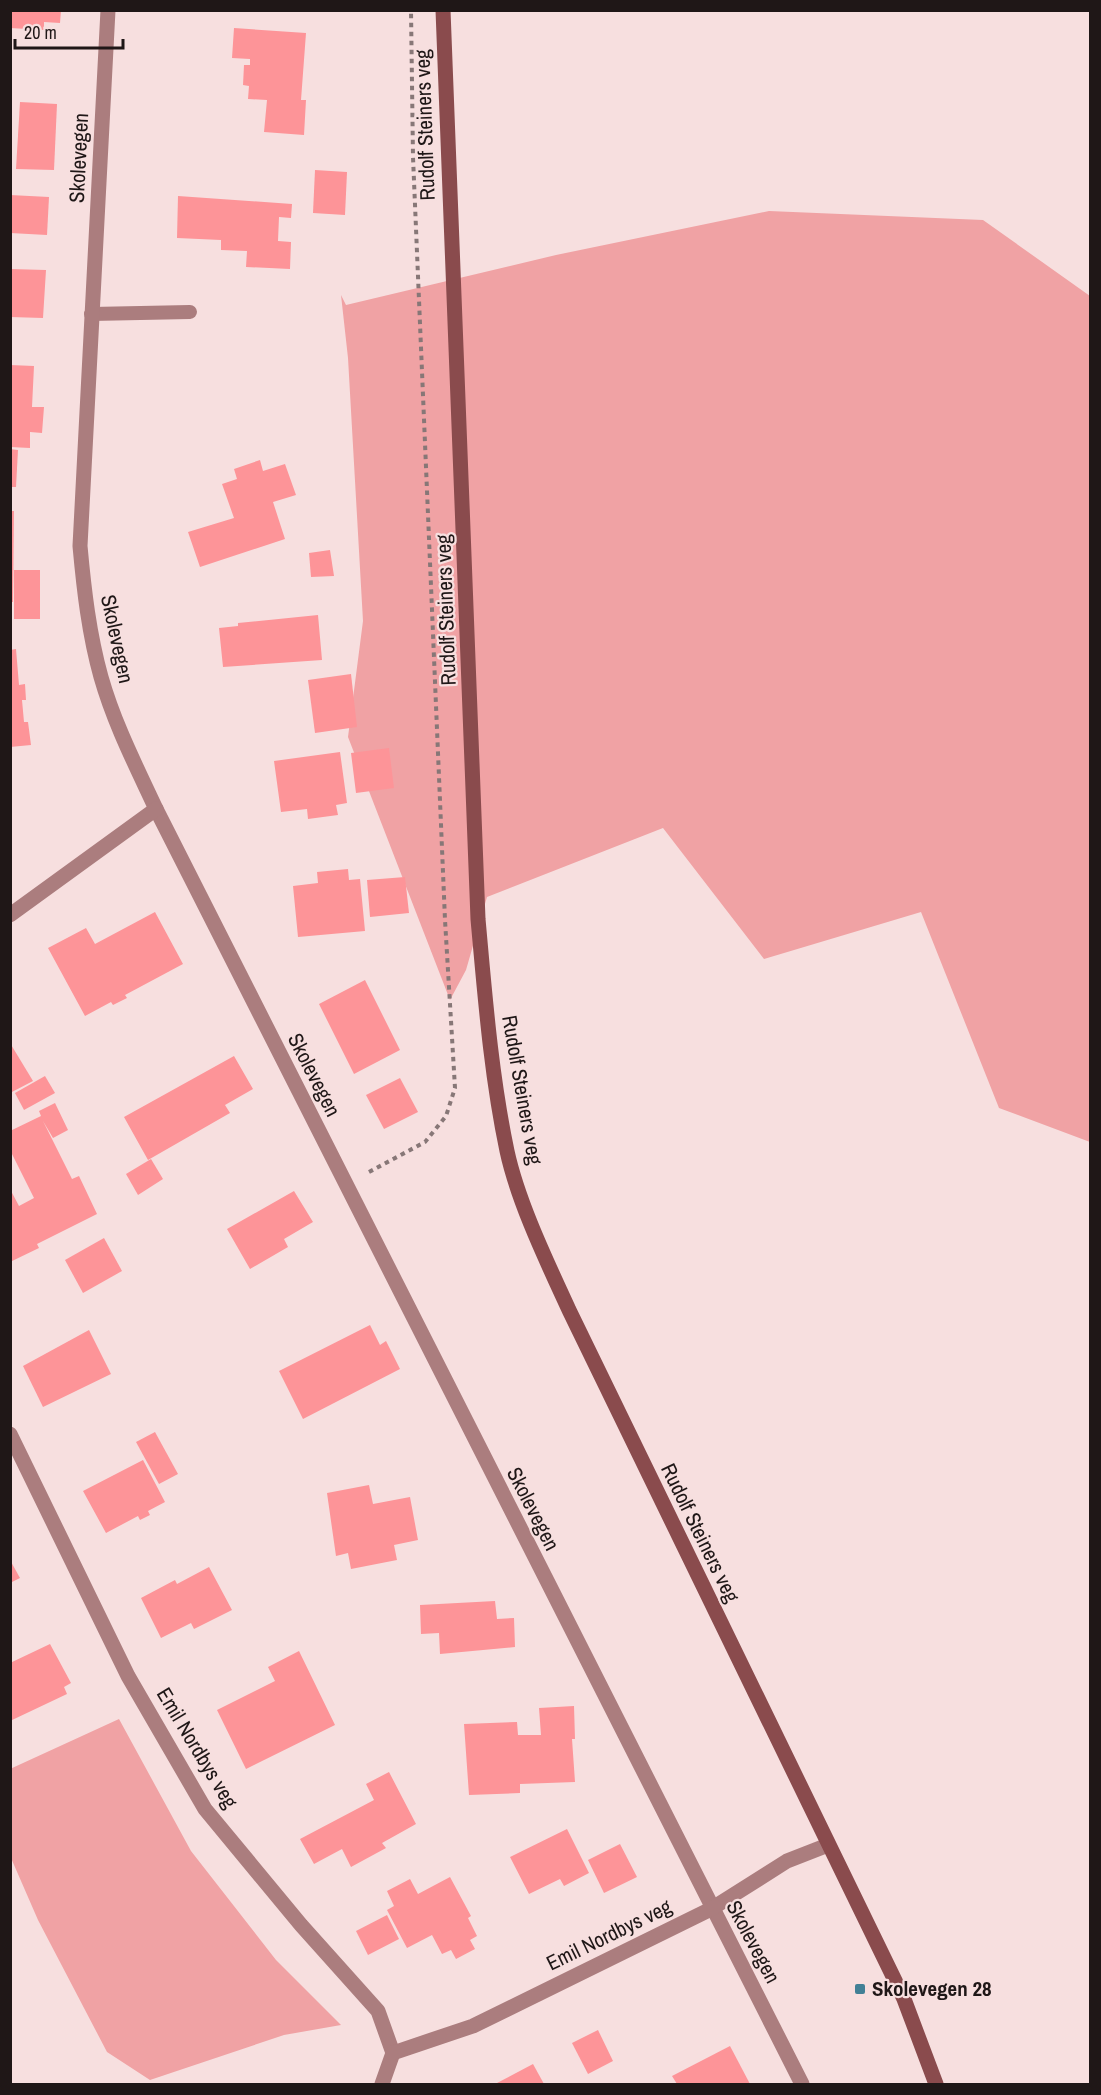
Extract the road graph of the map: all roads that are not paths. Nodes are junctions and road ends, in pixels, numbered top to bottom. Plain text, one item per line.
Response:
1 (108, 10) edge
2 (443, 10) edge
3 (190, 312) dead end
4 (91, 314) junction
5 (156, 809) junction
6 (10, 915) edge
7 (10, 1434) edge
8 (828, 1845) junction
9 (711, 1909) junction
10 (393, 2053) junction
11 (382, 2085) edge
12 (802, 2085) edge
13 (936, 2085) edge

1 - 4 street, Skolevegen
2 - 8 street, Rudolf Steiners veg
3 - 4 lane
4 - 5 street, Skolevegen
5 - 6 street
5 - 9 street, Skolevegen
7 - 10 street, Emil Nordbys veg
8 - 9 street, Emil Nordbys veg
8 - 13 street, Rudolf Steiners veg
9 - 10 street, Emil Nordbys veg
9 - 12 street, Skolevegen
10 - 11 street

